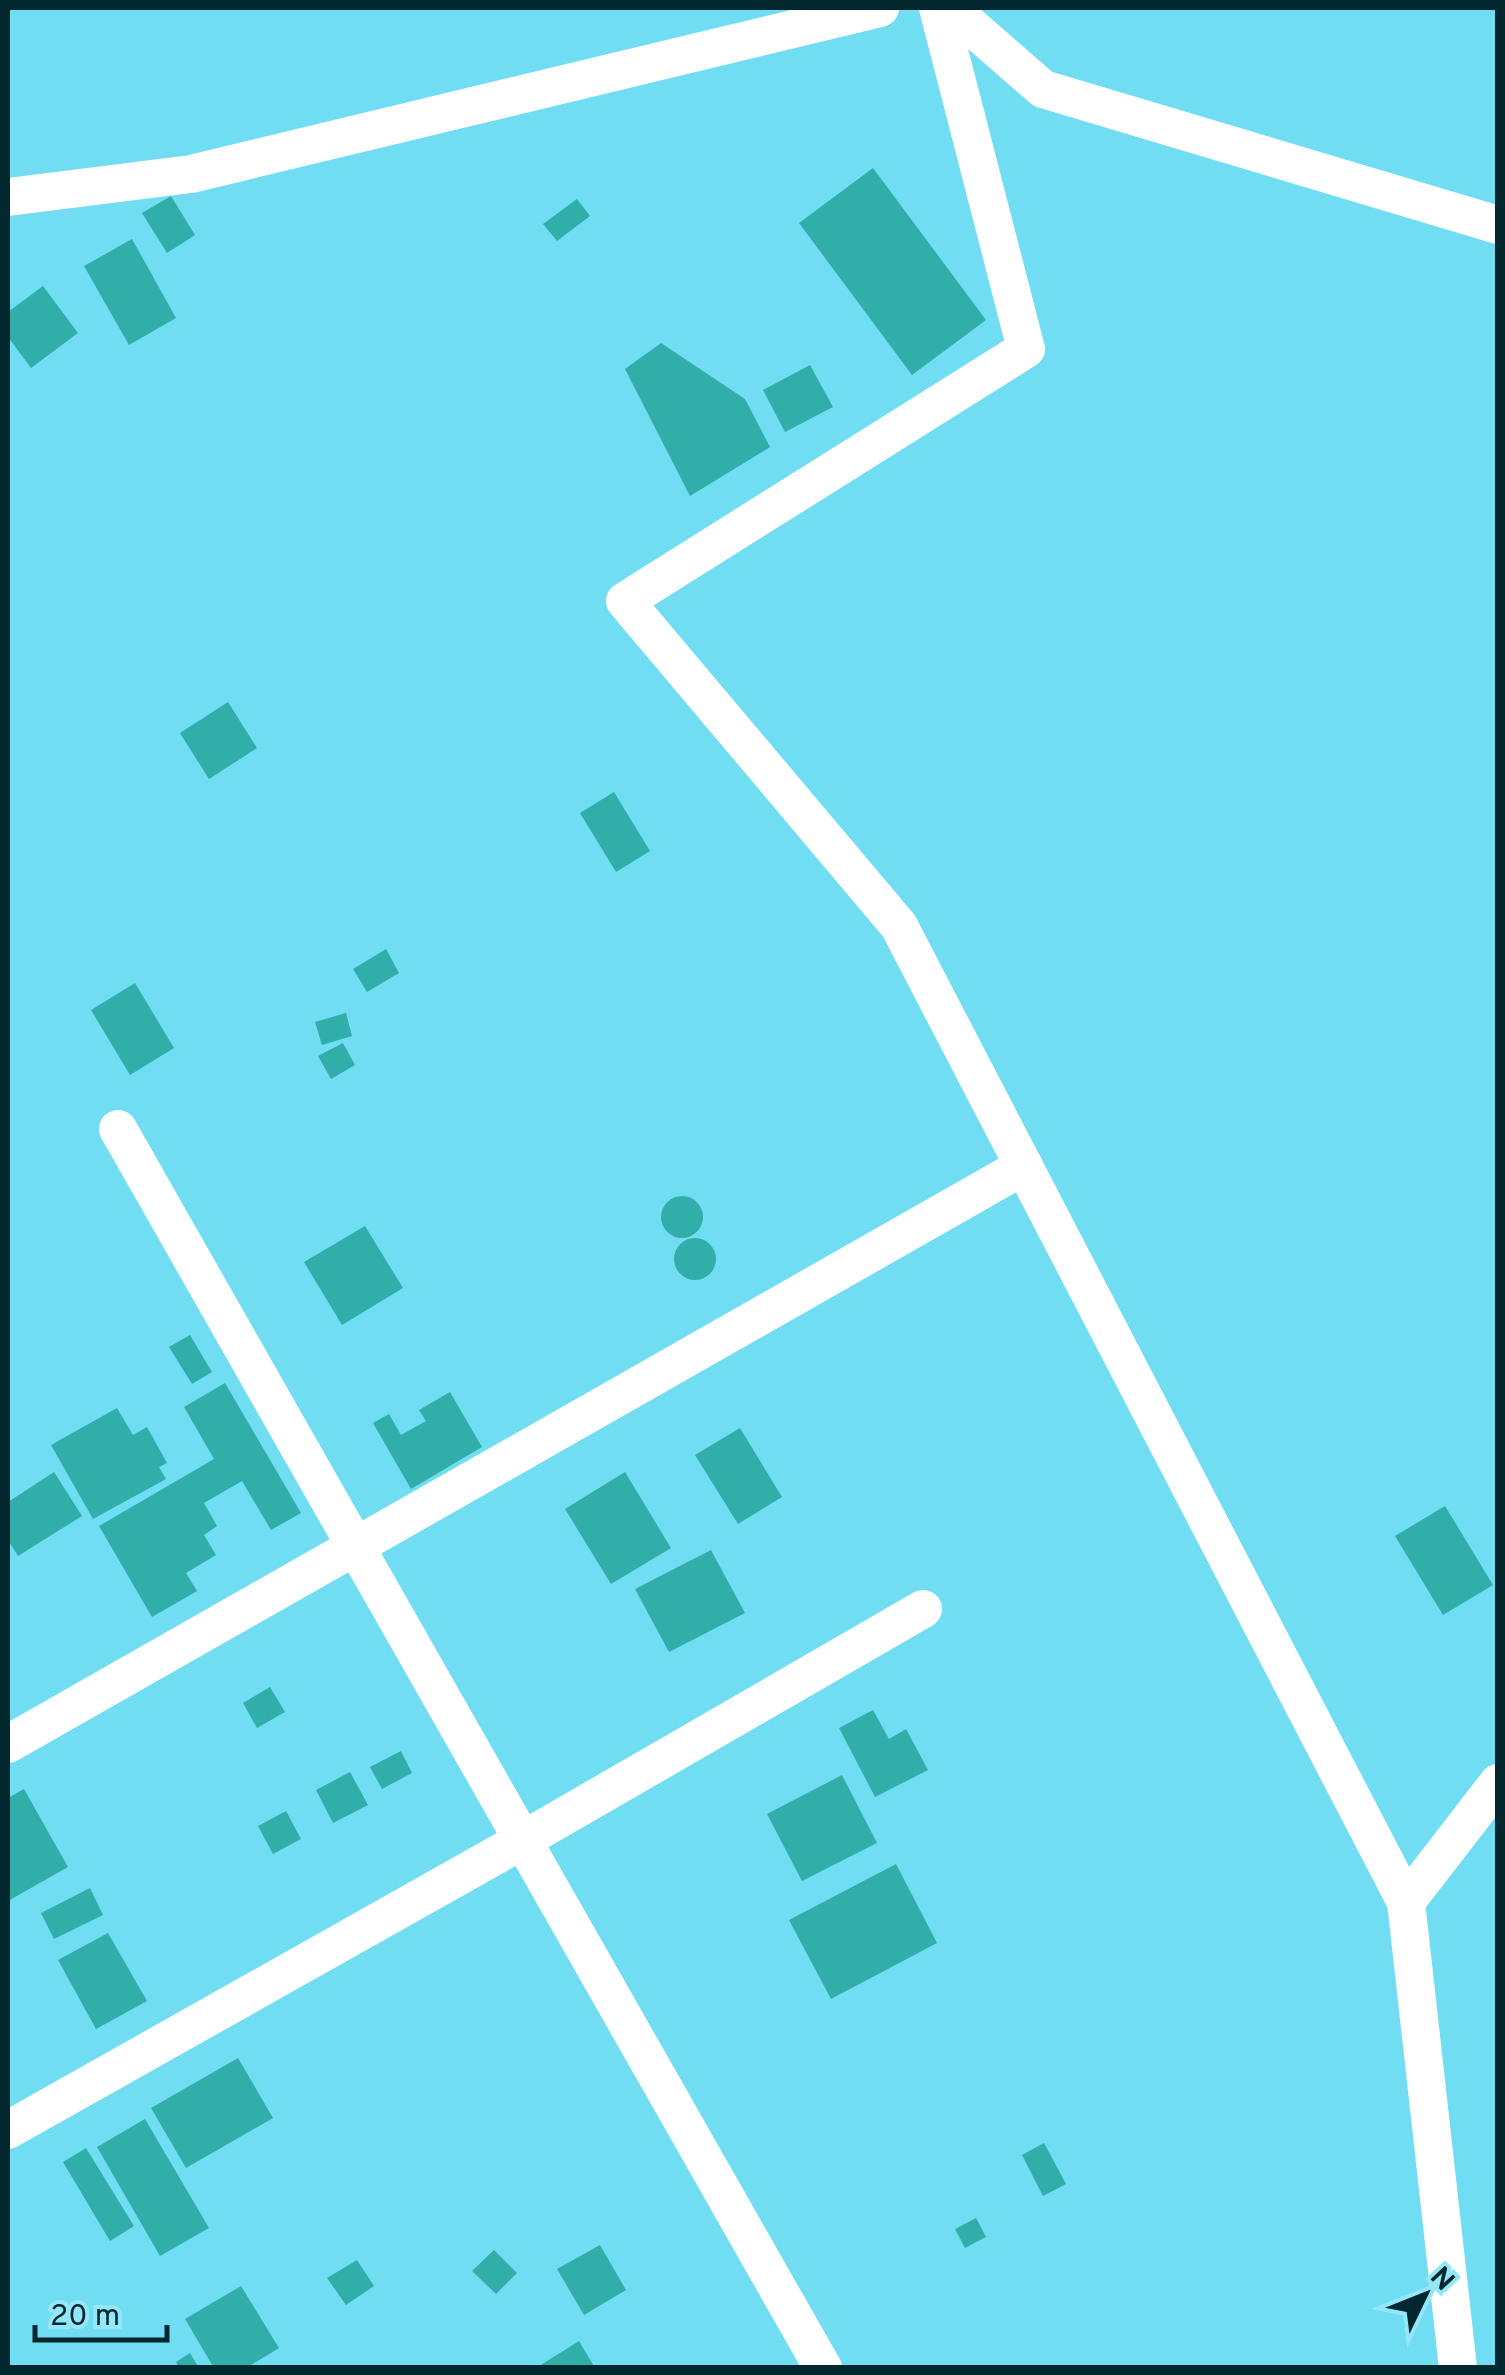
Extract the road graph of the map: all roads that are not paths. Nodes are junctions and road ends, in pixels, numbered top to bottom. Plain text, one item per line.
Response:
1 (880, 8) edge
2 (938, 8) edge
3 (950, 8) edge
4 (8, 197) edge
5 (1498, 224) edge
6 (118, 1129) dead end
7 (1024, 1166) junction
8 (356, 1546) junction
9 (923, 1609) dead end
10 (8, 1744) edge
11 (1498, 1783) edge
12 (523, 1840) junction
13 (1406, 1902) junction
14 (8, 2130) edge
15 (823, 2368) edge
16 (1458, 2368) edge

1 - 4 street
2 - 7 street
3 - 5 street
6 - 8 street
7 - 8 street
7 - 13 street
8 - 10 street
8 - 12 street
9 - 12 street
11 - 13 street
12 - 14 street
12 - 15 street
13 - 16 street

